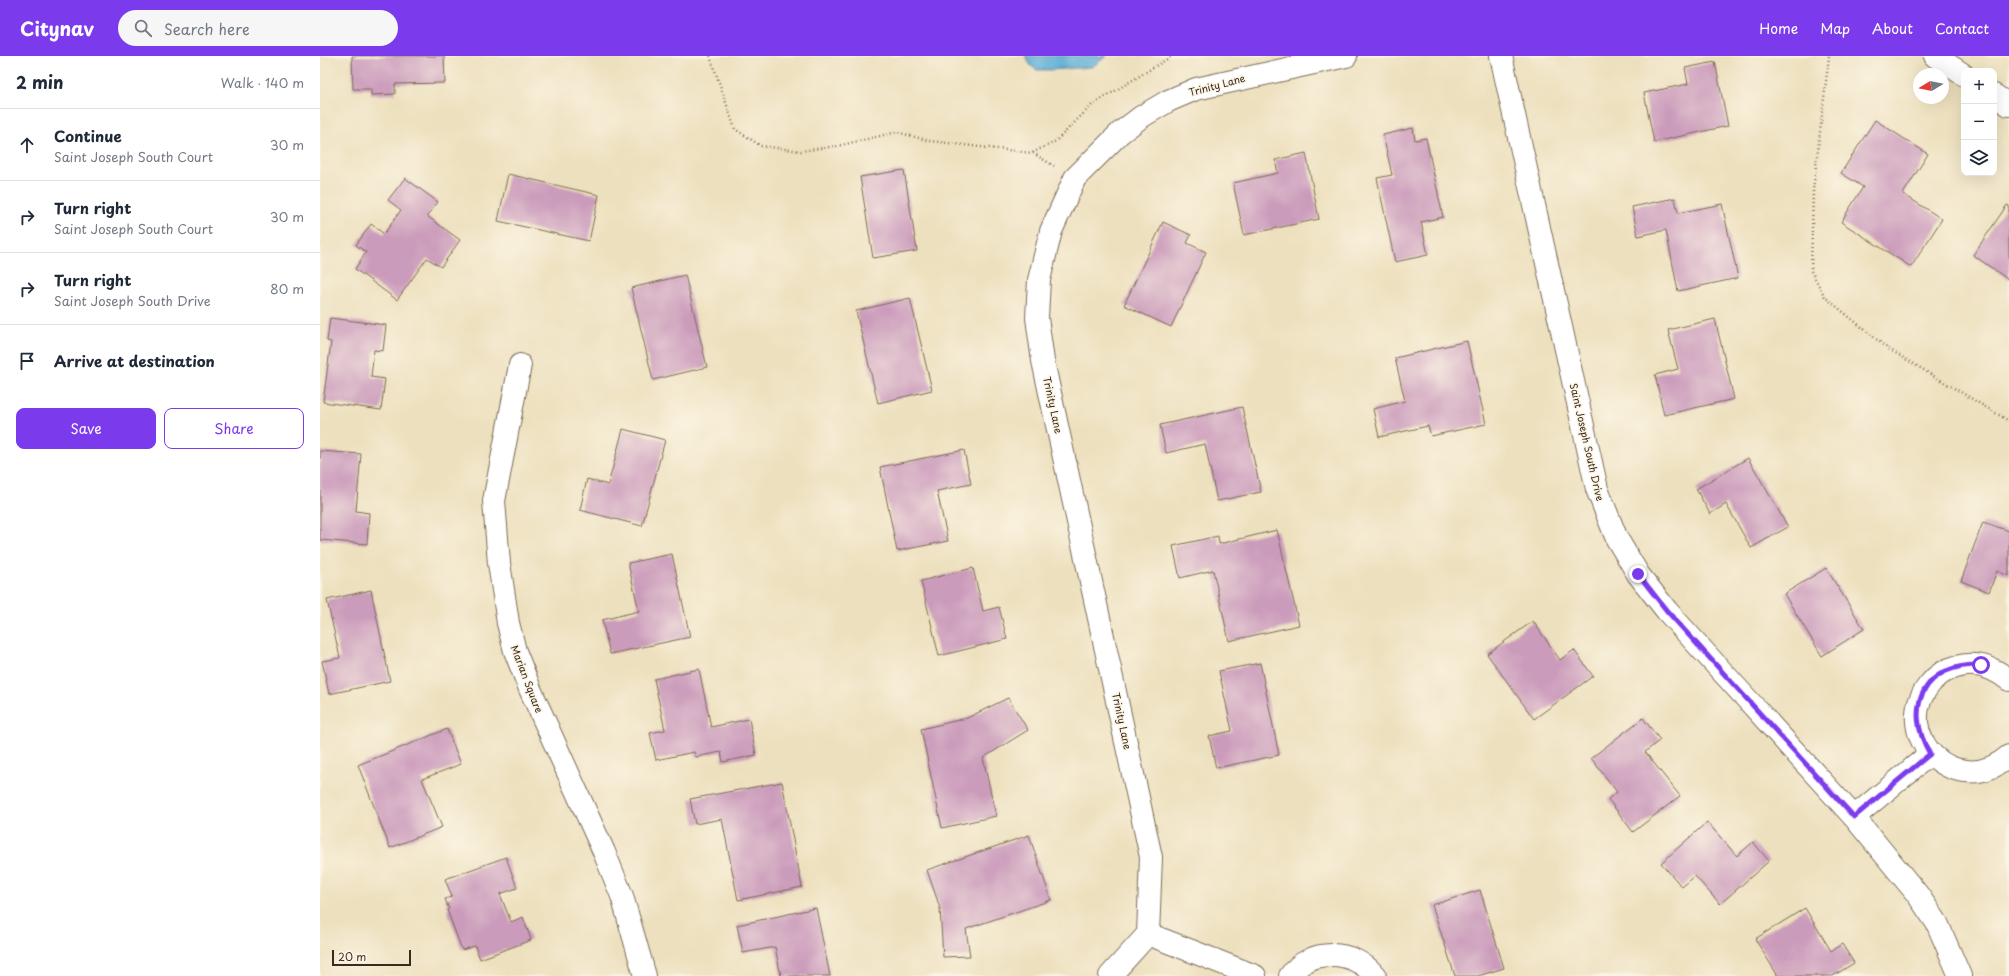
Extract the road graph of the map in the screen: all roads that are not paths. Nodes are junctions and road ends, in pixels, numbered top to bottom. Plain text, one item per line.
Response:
1 (1346, 56) edge
2 (1501, 56) edge
3 (1935, 56) edge
4 (1961, 73) edge
5 (1997, 97) edge
6 (2009, 105) edge
7 (520, 365) dead end
8 (2009, 680) edge
9 (1930, 754) junction
10 (2009, 756) edge
11 (1854, 817) junction
12 (1148, 934) junction
13 (645, 976) edge
14 (1110, 976) edge
15 (1255, 976) edge
16 (1290, 976) edge
17 (1375, 976) edge
18 (1960, 976) edge

1 - 12 street, Trinity Lane
2 - 11 street, Saint Joseph South Drive
3 - 4 street
5 - 6 street
7 - 13 street, Marian Square
8 - 9 street
9 - 10 street
9 - 11 street
11 - 18 street, Saint Joseph South Drive
12 - 14 street
12 - 15 street
16 - 17 street

